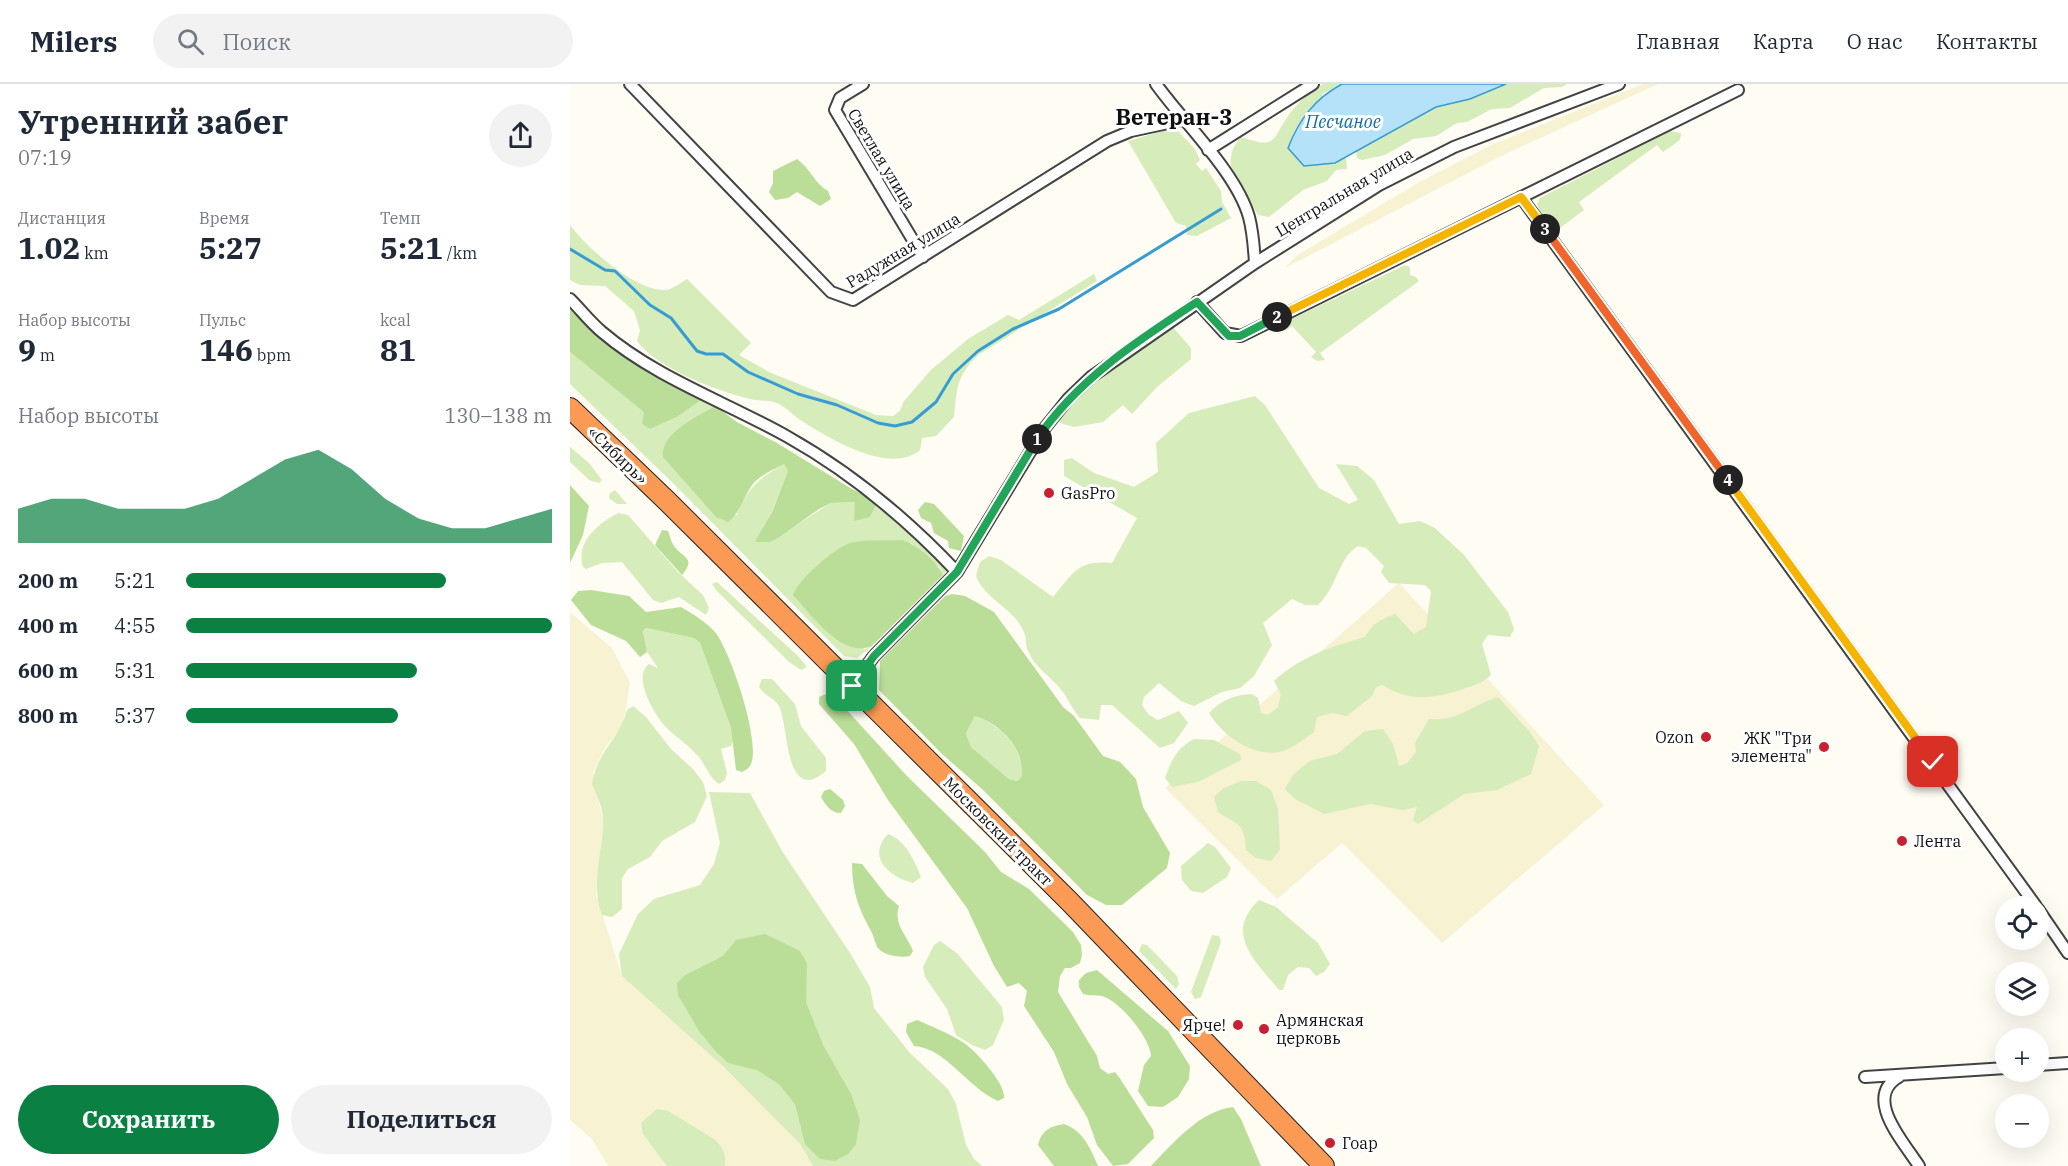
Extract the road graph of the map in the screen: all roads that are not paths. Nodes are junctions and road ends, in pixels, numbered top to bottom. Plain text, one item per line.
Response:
1 (630, 84) edge
2 (863, 84) edge
3 (1156, 84) edge
4 (1313, 84) edge
5 (1619, 84) edge
6 (1738, 90) dead end
7 (1182, 120) junction
8 (1208, 150) junction
9 (1521, 197) junction
10 (923, 257) junction
11 (1255, 263) junction
12 (570, 299) edge
13 (1197, 302) junction
14 (570, 408) edge
15 (667, 501) joint
16 (957, 572) junction
17 (852, 686) junction
18 (2029, 896) edge
19 (2049, 925) edge
20 (2068, 953) edge
21 (2068, 1063) edge
22 (2049, 1064) edge
23 (1995, 1069) edge
24 (1900, 1076) junction
25 (1865, 1077) dead end
26 (1324, 1166) edge
27 (1919, 1166) edge

1 - 10 street, Радужная улица
2 - 10 street, Светлая улица
3 - 7 street, Центральная улица
4 - 8 street
5 - 11 street, Центральная улица
6 - 9 street
7 - 8 street, Центральная улица
7 - 10 street, Радужная улица
8 - 11 street, Центральная улица
9 - 13 street
9 - 18 street
11 - 13 street, Центральная улица
12 - 16 street
13 - 16 street, Центральная улица
14 - 15 highway, «Сибирь»
15 - 17 highway, Московский тракт
16 - 17 street, Центральная улица
17 - 26 highway, Московский тракт
19 - 20 street
21 - 22 street
23 - 24 street
24 - 25 street
24 - 27 street

